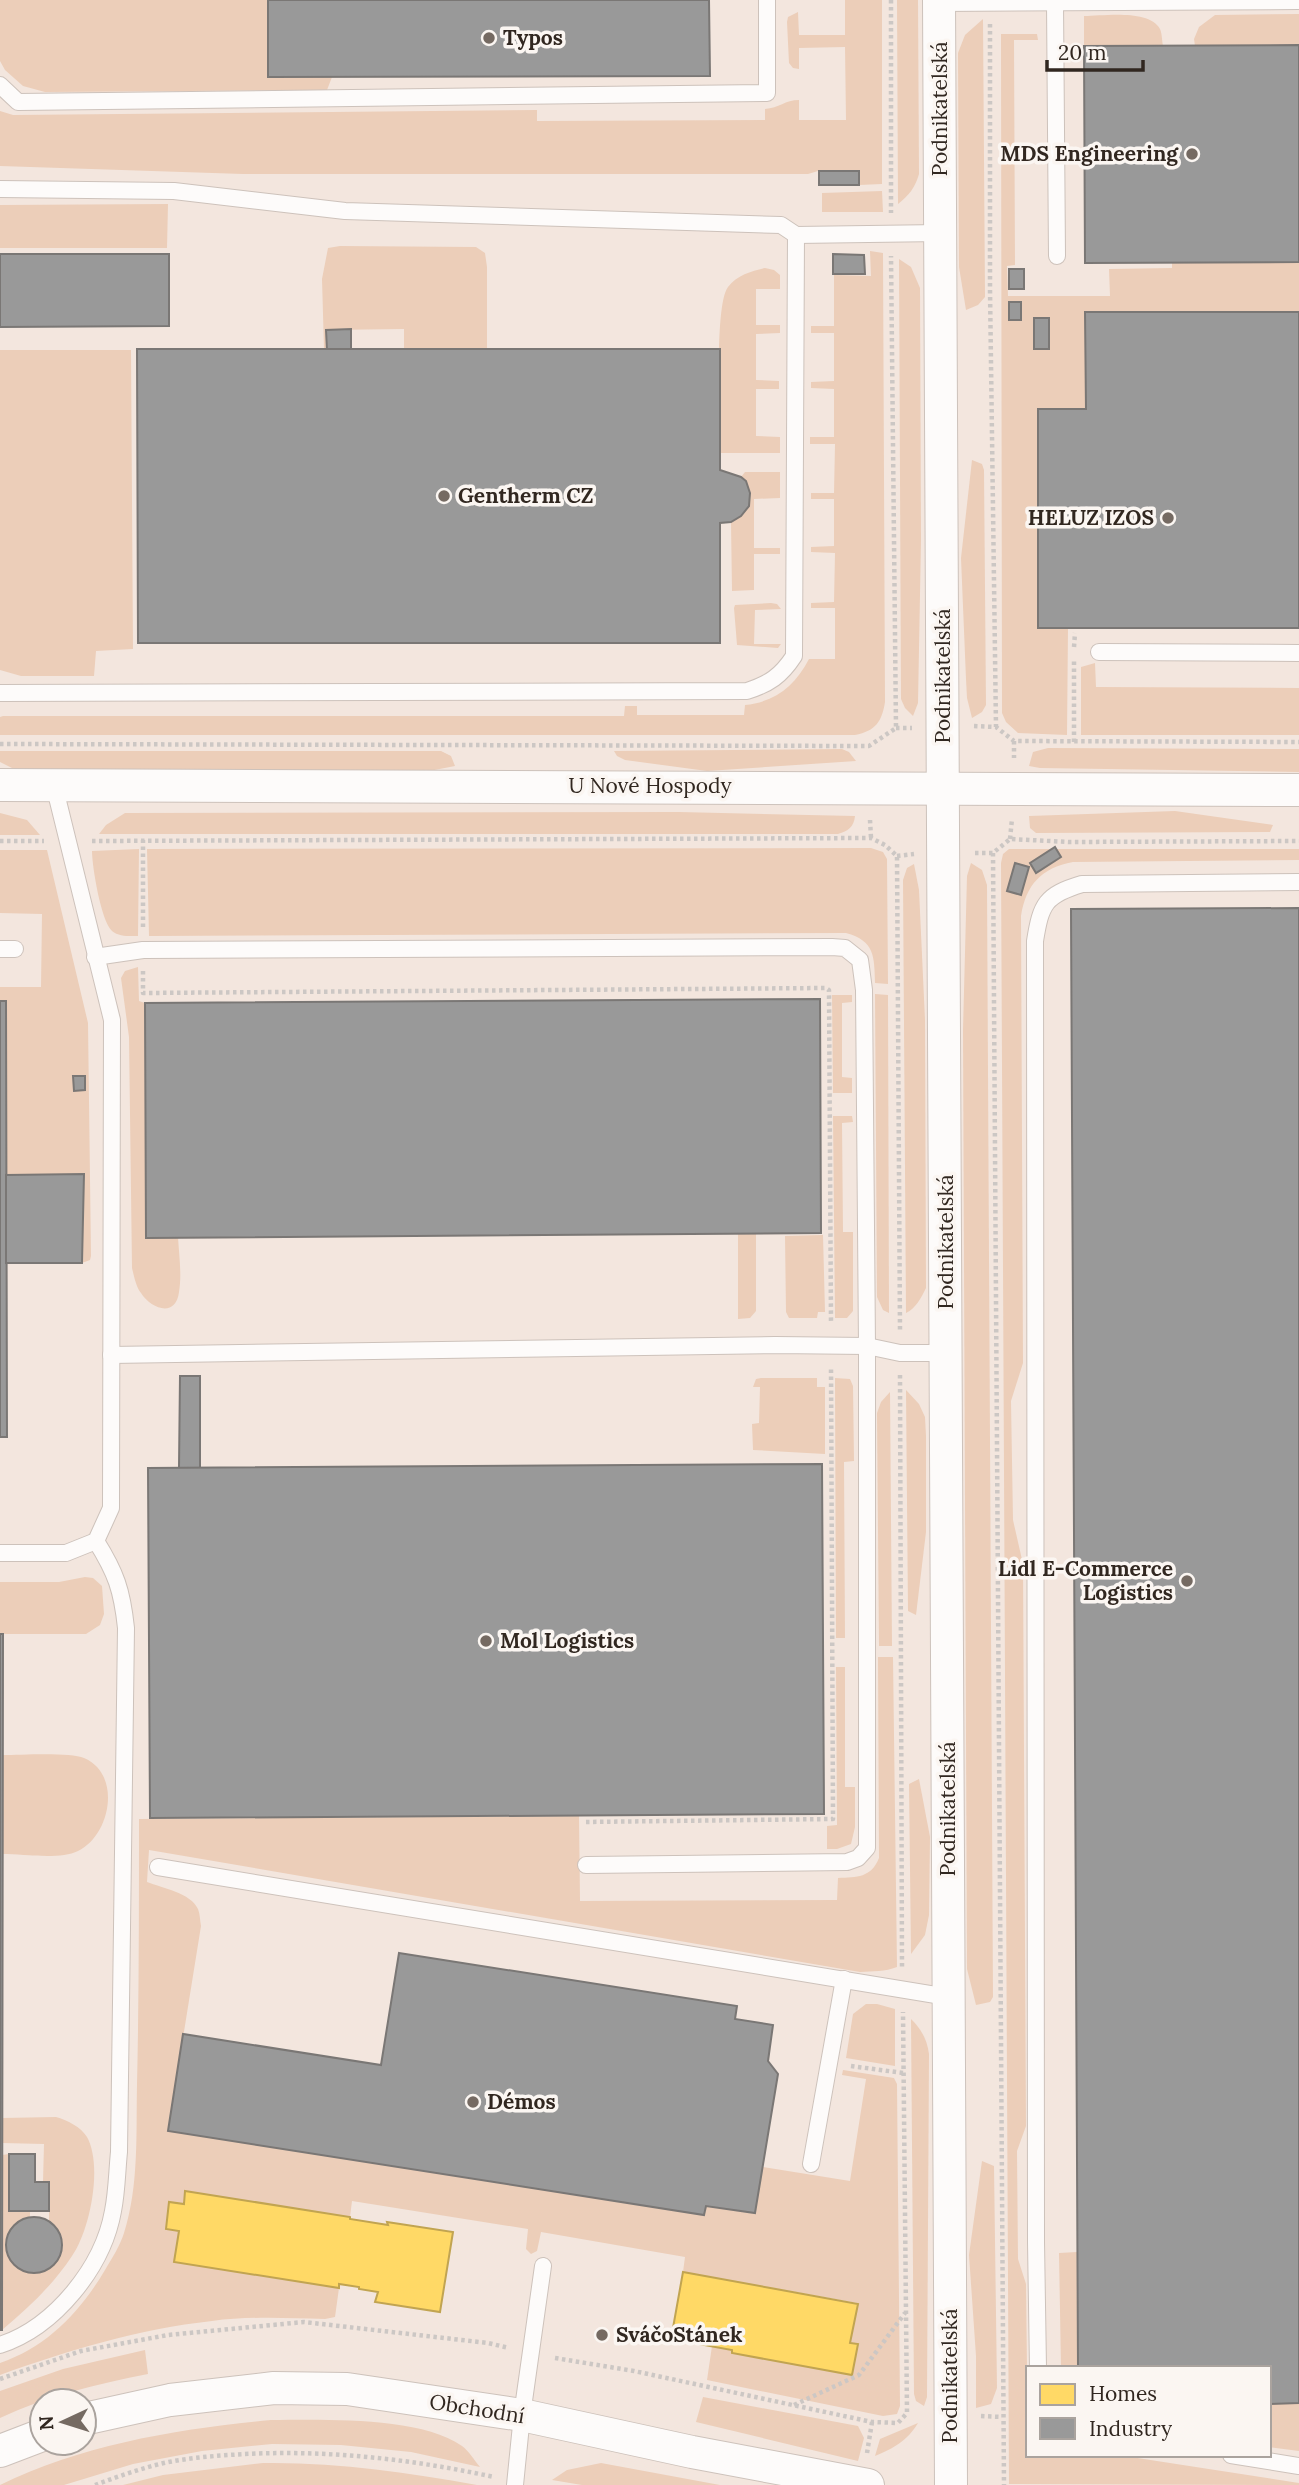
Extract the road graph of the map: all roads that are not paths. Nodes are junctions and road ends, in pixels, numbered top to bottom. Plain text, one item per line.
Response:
1 (767, 0) edge
2 (939, 1) edge
3 (1299, 1) edge
4 (1055, 3) junction
5 (0, 85) edge
6 (0, 190) edge
7 (941, 233) junction
8 (796, 235) junction
9 (1057, 256) dead end
10 (1100, 652) dead end
11 (1299, 653) edge
12 (0, 693) edge
13 (0, 785) edge
14 (54, 785) junction
15 (944, 787) junction
16 (1299, 790) edge
17 (1299, 882) edge
18 (95, 957) junction
19 (867, 1346) junction
20 (946, 1353) junction
21 (111, 1355) junction
22 (96, 1541) junction
23 (0, 1553) edge
24 (586, 1865) dead end
25 (158, 1867) dead end
26 (844, 1979) junction
27 (948, 1997) junction
28 (811, 2164) dead end
29 (543, 2266) dead end
30 (0, 2345) edge
31 (1038, 2366) edge
32 (522, 2415) junction
33 (98, 2416) edge
34 (28, 2440) edge
35 (0, 2451) edge
36 (1243, 2457) edge
37 (1299, 2466) edge
38 (515, 2483) edge
39 (868, 2485) edge
40 (951, 2485) edge

1 - 5 lane
2 - 4 lane
2 - 7 street, Podnikatelská
3 - 4 lane
4 - 9 lane
6 - 8 lane
7 - 8 lane
7 - 15 street, Podnikatelská
8 - 12 lane
10 - 11 lane
13 - 14 street, U Nové Hospody
14 - 15 street, U Nové Hospody
14 - 18 lane
15 - 16 street, U Nové Hospody
15 - 20 street, Podnikatelská
17 - 31 lane
18 - 19 lane
18 - 21 lane
19 - 20 lane
19 - 21 lane
19 - 24 lane
20 - 27 street, Podnikatelská
21 - 22 lane
22 - 23 lane
22 - 30 lane
25 - 26 lane
26 - 27 lane
26 - 28 lane
27 - 40 street, Podnikatelská
29 - 32 lane
32 - 33 street, Obchodní
32 - 38 lane
32 - 39 street, Obchodní
34 - 35 street
36 - 37 lane

